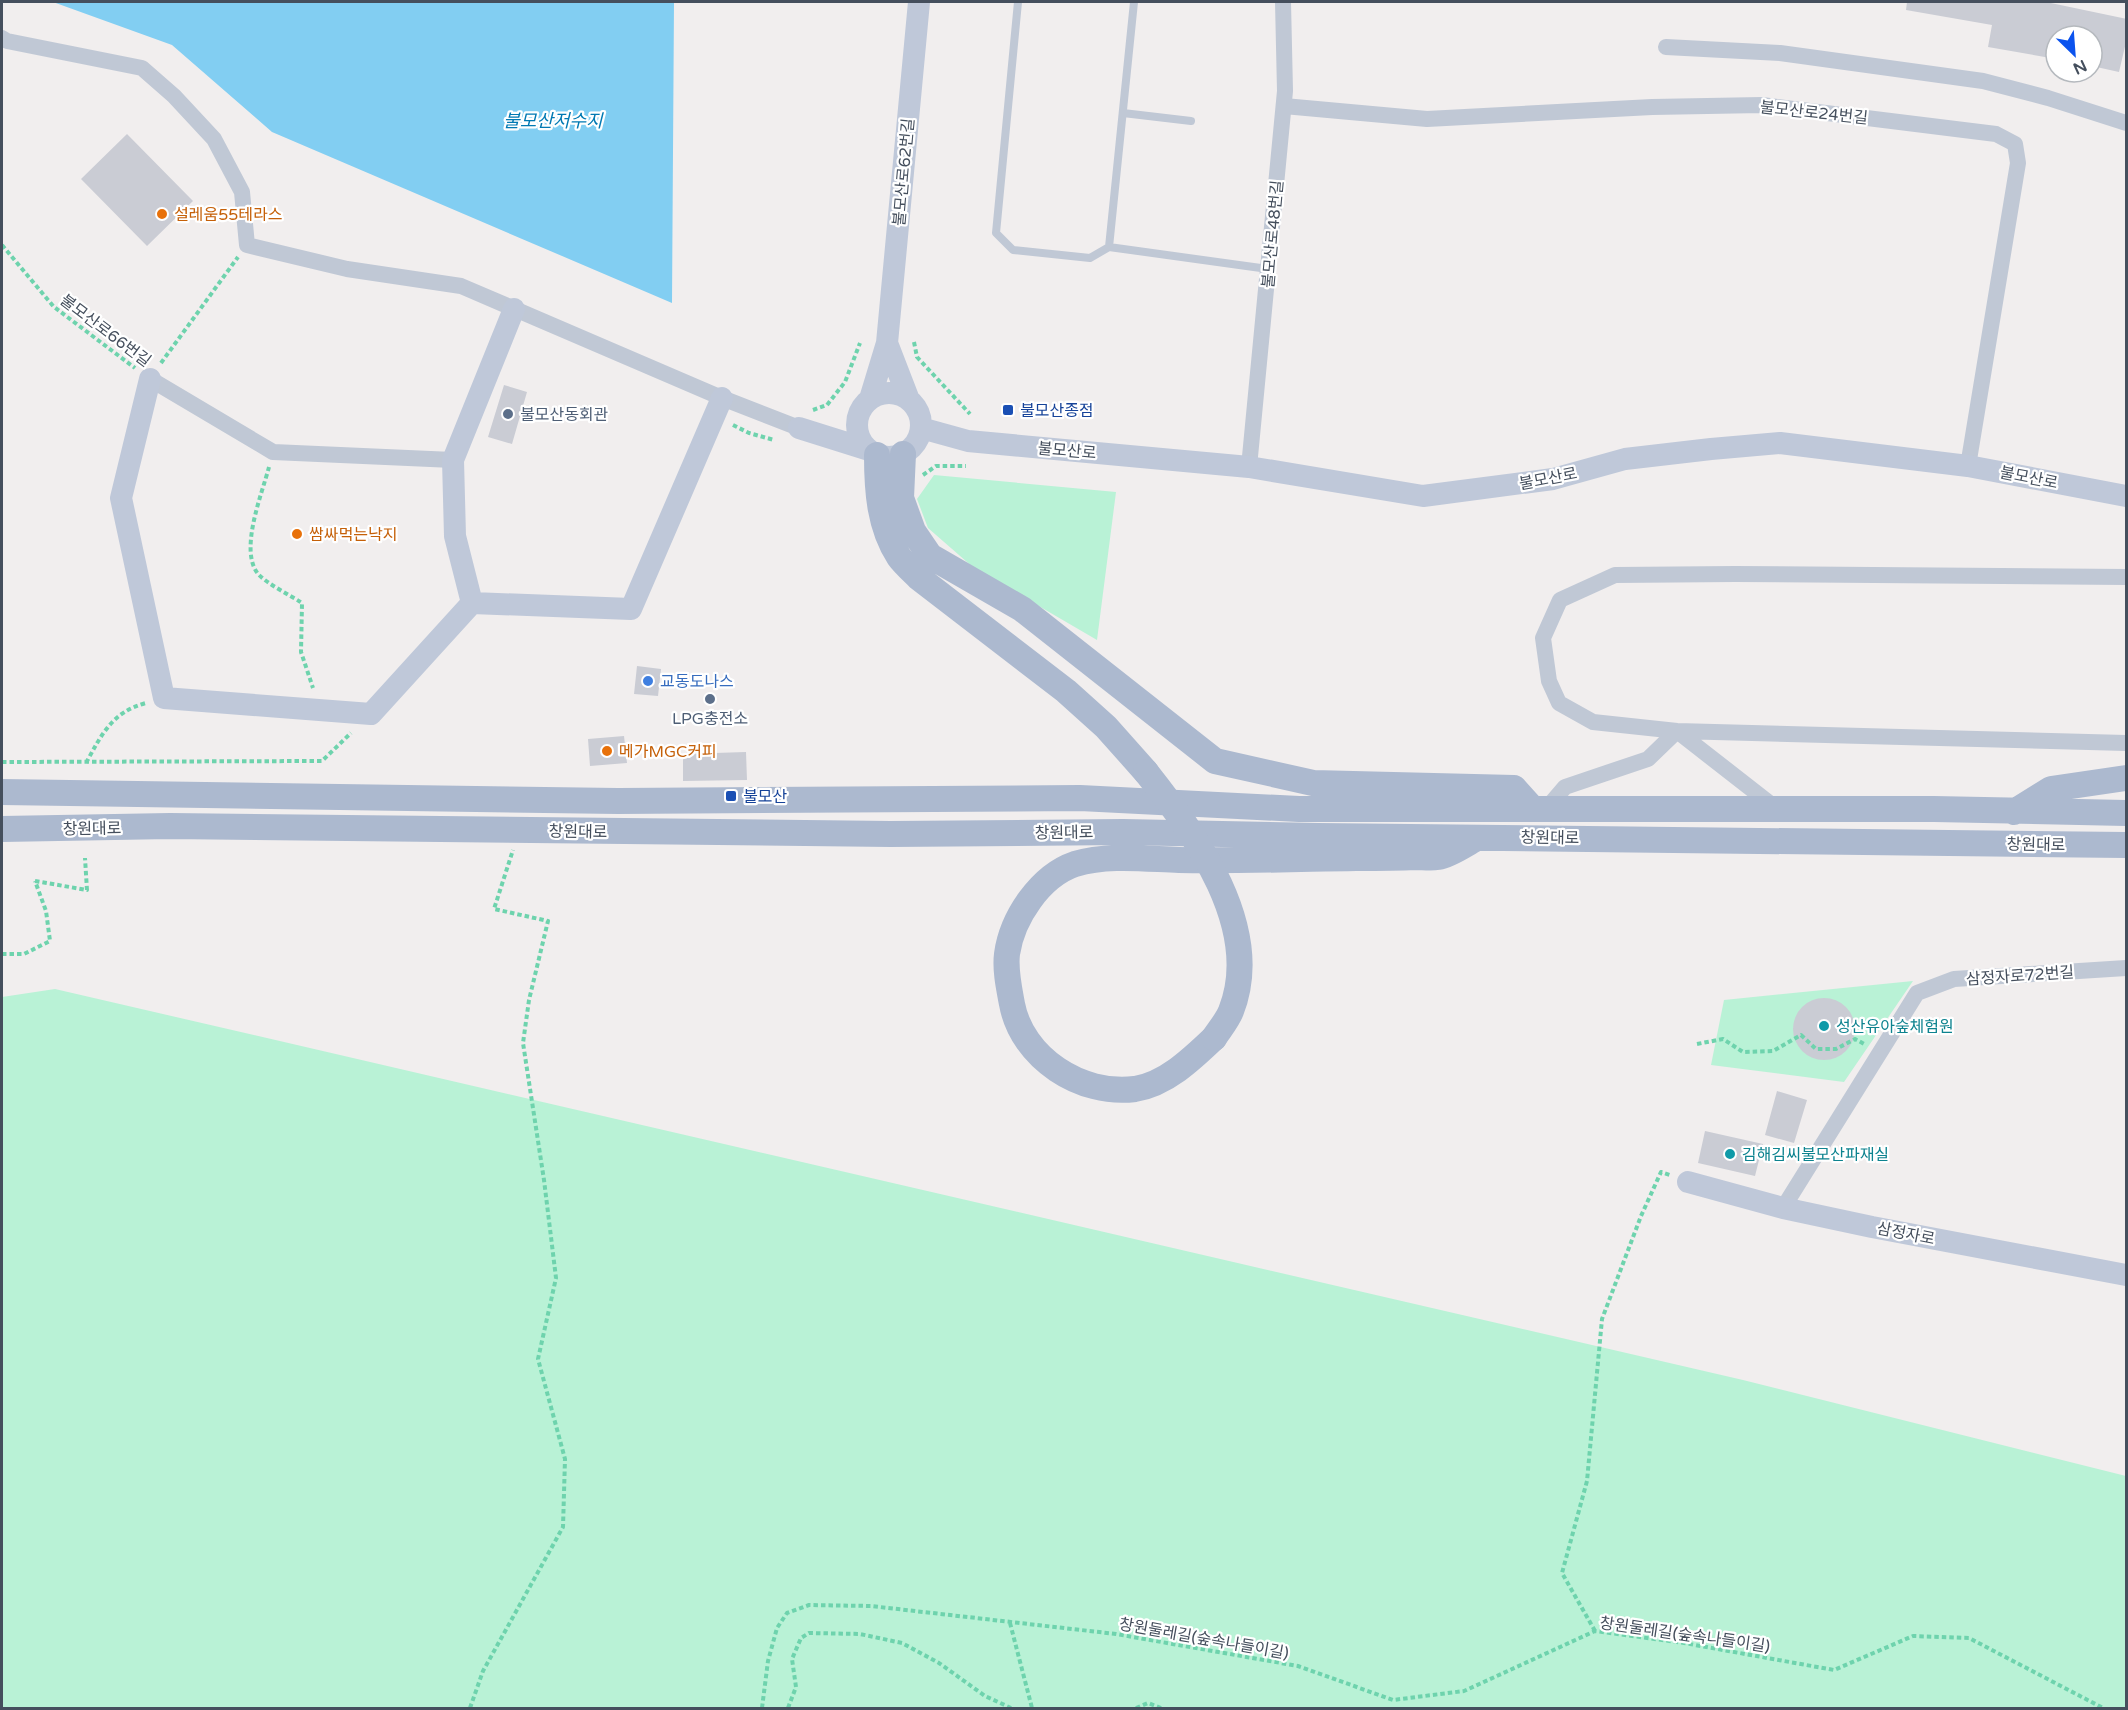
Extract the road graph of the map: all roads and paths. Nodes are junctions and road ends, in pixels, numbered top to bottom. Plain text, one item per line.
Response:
1 (919, 2) edge
2 (1018, 2) edge
3 (1134, 2) edge
4 (1283, 2) edge
5 (2, 38) edge
6 (1666, 46) dead end
7 (1284, 106) junction
8 (1123, 113) junction
9 (1191, 121) dead end
10 (2127, 123) edge
11 (2, 245) edge
12 (247, 245) junction
13 (1109, 247) junction
14 (1268, 269) junction
15 (514, 309) junction
16 (914, 342) dead end
17 (860, 343) dead end
18 (887, 343) junction
19 (150, 379) junction
20 (722, 399) junction
21 (870, 399) junction
22 (909, 400) junction
23 (970, 414) dead end
24 (803, 420) junction
25 (857, 425) junction
26 (912, 443) junction
27 (273, 452) junction
28 (873, 452) junction
29 (453, 460) junction
30 (966, 466) dead end
31 (1968, 466) junction
32 (1249, 467) junction
33 (919, 484) dead end
34 (2127, 496) edge
35 (2127, 577) edge
36 (472, 603) junction
37 (164, 698) junction
38 (319, 710) junction
39 (371, 714) junction
40 (1677, 730) junction
41 (2127, 743) edge
42 (2, 762) edge
43 (86, 763) junction
44 (2127, 778) edge
45 (2, 792) edge
46 (1539, 808) junction
47 (1777, 809) junction
48 (2014, 812) junction
49 (2127, 813) edge
50 (2, 829) edge
51 (519, 830) junction
52 (1480, 837) junction
53 (2127, 845) edge
54 (85, 858) dead end
55 (2, 954) edge
56 (2127, 968) edge
57 (1697, 1044) dead end
58 (1880, 1052) junction
59 (1688, 1182) joint
60 (1783, 1208) junction
61 (2127, 1275) edge
62 (1010, 1623) junction
63 (1595, 1631) junction
64 (470, 1708) edge
65 (762, 1708) edge
66 (788, 1708) edge
67 (1011, 1708) edge
68 (1032, 1708) edge
69 (1136, 1708) edge
70 (1161, 1708) edge
71 (2103, 1708) edge

1 - 18 street, 불모산로62번길
2 - 13 lane
3 - 8 lane
4 - 7 street, 불모산로48번길
5 - 12 street
6 - 10 street
7 - 14 street, 불모산로48번길
7 - 31 street, 불모산로24번길
8 - 9 lane
8 - 13 lane
11 - 19 path, 불모산로66번길
12 - 15 street
12 - 19 path
13 - 14 lane
14 - 32 street, 불모산로48번길
15 - 20 street
15 - 29 street
16 - 23 path
17 - 24 path
18 - 21 street
18 - 22 street
19 - 27 street
19 - 37 street
20 - 24 street
20 - 36 street
21 - 22 street
21 - 25 street
22 - 26 street
24 - 25 street
24 - 28 street
25 - 28 street
26 - 28 street
26 - 32 street, 불모산로
26 - 46 main road
27 - 29 street
27 - 38 path
28 - 52 main road, bridge
29 - 36 street
30 - 33 path
31 - 32 street, 불모산로
31 - 34 street, 불모산로
35 - 40 street
36 - 39 street
37 - 38 street
37 - 43 path
38 - 39 street
39 - 43 path
40 - 41 street
40 - 46 street
40 - 47 street
42 - 43 path
44 - 48 main road, 창원대로
45 - 46 main road, 창원대로
46 - 47 main road, 창원대로
47 - 48 main road, 창원대로
48 - 49 main road, 창원대로
50 - 51 main road, 창원대로
51 - 52 main road, 창원대로
51 - 64 path
52 - 53 main road, 창원대로
54 - 55 path
56 - 58 street, 삼정자로72번길
57 - 58 path
58 - 60 street, 삼정자로72번길
59 - 60 street, 삼정자로
59 - 63 path
60 - 61 street, 삼정자로
62 - 63 path, 창원둘레길(숲속나들이길)
62 - 65 path, 창원둘레길(숲속나들이길)
62 - 68 path
63 - 71 path, 창원둘레길(숲속나들이길)
66 - 67 path
69 - 70 path

